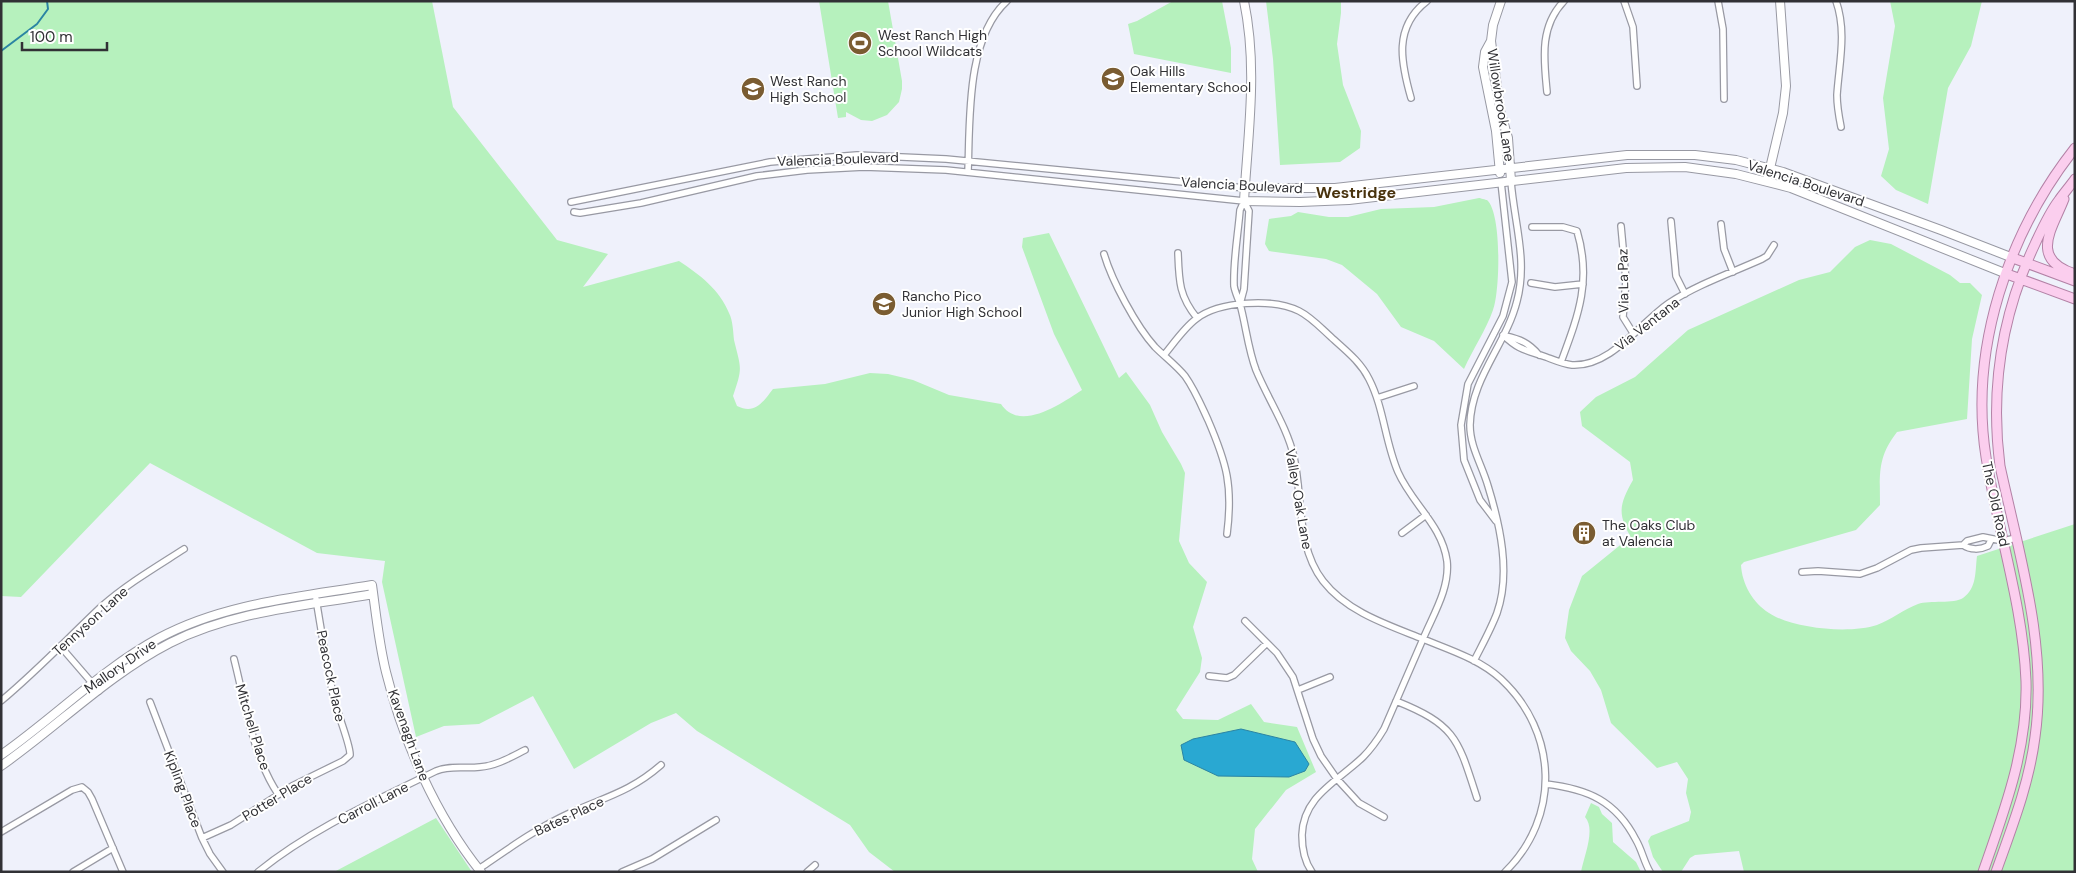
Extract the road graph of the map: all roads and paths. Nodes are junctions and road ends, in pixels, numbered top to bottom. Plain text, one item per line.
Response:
1 (1007, 1) edge
2 (1244, 1) edge
3 (1427, 1) edge
4 (1501, 1) edge
5 (1564, 1) edge
6 (1624, 1) edge
7 (1718, 1) edge
8 (1780, 1) edge
9 (1836, 1) edge
10 (1491, 41) junction
11 (1637, 86) dead end
12 (1547, 92) dead end
13 (1412, 98) dead end
14 (1724, 99) dead end
15 (1841, 127) dead end
16 (2075, 148) edge
17 (968, 161) junction
18 (1510, 168) junction
19 (1770, 168) junction
20 (1500, 170) junction
21 (968, 172) junction
22 (1511, 181) junction
23 (1767, 181) junction
24 (1501, 182) junction
25 (2072, 183) edge
26 (1245, 188) junction
27 (1244, 201) junction
28 (571, 202) dead end
29 (574, 212) dead end
30 (1671, 221) dead end
31 (1721, 224) dead end
32 (1621, 226) dead end
33 (1532, 227) dead end
34 (1774, 245) dead end
35 (1178, 253) dead end
36 (1104, 254) dead end
37 (2013, 258) junction
38 (2026, 264) junction
39 (1733, 272) junction
40 (2006, 274) junction
41 (2075, 274) edge
42 (2020, 279) junction
43 (2075, 281) edge
44 (1532, 283) dead end
45 (1583, 284) junction
46 (1685, 294) junction
47 (2075, 299) edge
48 (1240, 304) junction
49 (1197, 318) junction
50 (1495, 331) junction
51 (1633, 333) junction
52 (1503, 335) junction
53 (1164, 355) junction
54 (1562, 362) junction
55 (1414, 386) dead end
56 (1377, 398) junction
57 (2002, 476) junction
58 (1990, 480) junction
59 (1426, 515) junction
60 (1496, 521) junction
61 (1402, 533) dead end
62 (1227, 534) dead end
63 (2016, 538) junction
64 (1991, 540) junction
65 (2003, 541) junction
66 (1963, 545) junction
67 (184, 549) dead end
68 (1802, 572) dead end
69 (372, 585) joint
70 (373, 594) junction
71 (315, 595) junction
72 (317, 604) junction
73 (1245, 620) dead end
74 (1423, 639) junction
75 (1267, 643) junction
76 (61, 647) junction
77 (234, 659) dead end
78 (1474, 661) junction
79 (1209, 676) dead end
80 (1330, 677) dead end
81 (93, 683) junction
82 (99, 690) junction
83 (1298, 690) junction
84 (1, 701) edge
85 (1396, 701) junction
86 (150, 702) dead end
87 (525, 750) dead end
88 (1, 755) edge
89 (350, 755) joint
90 (661, 765) dead end
91 (1, 766) edge
92 (423, 778) junction
93 (1337, 779) junction
94 (1546, 784) junction
95 (278, 794) junction
96 (1477, 798) dead end
97 (1384, 818) dead end
98 (716, 820) dead end
99 (1, 832) edge
100 (202, 838) junction
101 (113, 848) junction
102 (815, 865) dead end
103 (480, 870) edge
104 (73, 872) edge
105 (123, 872) edge
106 (223, 872) edge
107 (258, 872) edge
108 (622, 872) edge
109 (807, 872) edge
110 (1312, 872) edge
111 (1505, 872) edge
112 (1650, 872) edge
113 (1983, 872) edge
114 (1996, 872) edge

1 - 17 street
2 - 26 street
3 - 13 street
4 - 10 street, Willowbrook Lane
5 - 12 street
6 - 11 street
7 - 14 street
8 - 19 street
9 - 15 street
10 - 18 street, Willowbrook Lane
10 - 20 street, Willowbrook Lane
16 - 37 main road, The Old Road
17 - 21 street
17 - 26 street, Valencia Boulevard
17 - 28 street, Valencia Boulevard
18 - 19 street, Valencia Boulevard
18 - 20 street, Valencia Boulevard
18 - 22 street, Willowbrook Lane
19 - 23 street
19 - 37 street, Valencia Boulevard
20 - 24 street, Willowbrook Lane
20 - 26 street, Valencia Boulevard
21 - 27 street, Valencia Boulevard
21 - 29 street, Valencia Boulevard
22 - 23 street, Valencia Boulevard
22 - 24 street, Valencia Boulevard
22 - 52 street
23 - 40 street, Valencia Boulevard
24 - 27 street, Valencia Boulevard
24 - 50 street
25 - 38 main road, The Old Road
25 - 41 main road
26 - 27 street
27 - 48 street, Valley Oak Lane
27 - 48 street, Valley Oak Lane
30 - 46 street
31 - 39 street
32 - 51 street, Via La Paz
33 - 45 street
34 - 39 street, Via Ventana
35 - 49 street
36 - 53 street
37 - 38 main road, Valencia Boulevard
37 - 40 main road, The Old Road
38 - 42 main road, The Old Road
38 - 43 main road, Valencia Boulevard
39 - 46 street, Via Ventana
40 - 42 main road, Valencia Boulevard
40 - 58 main road, The Old Road
42 - 47 main road, Valencia Boulevard
42 - 57 main road, The Old Road
44 - 45 street
45 - 54 street
46 - 51 street, Via Ventana
48 - 49 street
48 - 56 street
48 - 74 street, Valley Oak Lane
49 - 53 street
50 - 52 street, Via Ventana
50 - 60 street
51 - 54 street, Via Ventana
52 - 54 street, Via Ventana
52 - 60 street
53 - 62 street
55 - 56 street
56 - 59 street
57 - 58 street
57 - 63 main road, The Old Road
58 - 65 main road, The Old Road
59 - 61 street
59 - 74 street
60 - 78 street
63 - 65 street
63 - 114 main road, The Old Road
64 - 65 street
64 - 66 street
64 - 66 street
65 - 113 main road, The Old Road
66 - 68 street
67 - 76 street, Tennyson Lane
69 - 70 street, Kavenagh Lane
69 - 71 street, Mallory Drive
70 - 72 street
70 - 92 street, Kavenagh Lane
71 - 72 street, Peacock Place
71 - 81 street, Mallory Drive
72 - 82 street
72 - 89 street, Peacock Place
73 - 75 street
74 - 78 street, Valley Oak Lane
74 - 85 street
75 - 79 street
75 - 83 street
76 - 81 street
76 - 84 street, Tennyson Lane
77 - 95 street, Mitchell Place
78 - 94 street, Valley Oak Lane
80 - 83 street
81 - 82 street
81 - 88 street, Mallory Drive
82 - 91 street
83 - 93 street
85 - 93 street
85 - 96 street
86 - 100 street, Kipling Place
87 - 92 street, Carroll Lane
89 - 95 street, Potter Place
90 - 103 street, Bates Place
92 - 103 street, Kavenagh Lane
92 - 107 street, Carroll Lane
93 - 97 street
93 - 110 street
94 - 111 street, Valley Oak Lane
94 - 112 street
95 - 100 street, Potter Place
98 - 108 street
99 - 101 street
100 - 106 street, Kipling Place
101 - 104 street
101 - 105 street
102 - 109 street

